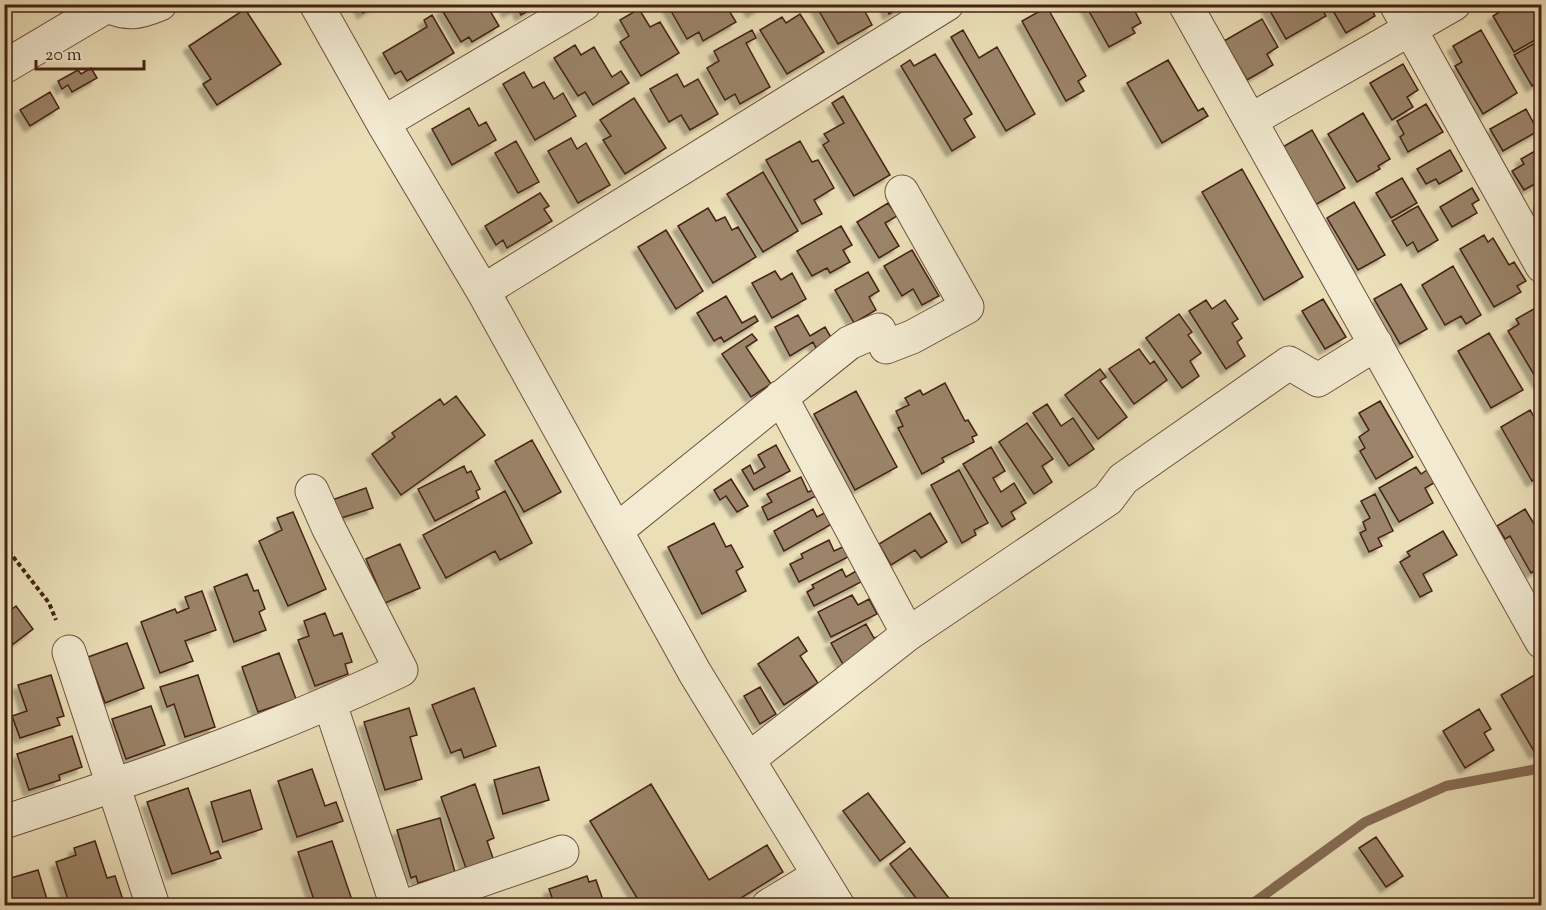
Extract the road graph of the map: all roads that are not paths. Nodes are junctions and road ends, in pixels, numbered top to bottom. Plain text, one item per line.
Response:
1 (160, 4) edge
2 (316, 4) edge
3 (584, 4) edge
4 (947, 4) edge
5 (1185, 4) edge
6 (1454, 4) edge
7 (106, 5) edge
8 (1403, 17) edge
9 (4, 67) edge
10 (1251, 120) junction
11 (384, 123) junction
12 (902, 192) dead end
13 (1542, 266) edge
14 (483, 291) junction
15 (1376, 344) junction
16 (781, 397) junction
17 (312, 491) dead end
18 (617, 530) junction
19 (908, 634) junction
20 (1542, 642) edge
21 (69, 652) road end
22 (330, 704) junction
23 (749, 759) junction
24 (112, 786) junction
25 (4, 822) edge
26 (562, 852) dead end
27 (819, 875) junction
28 (153, 906) edge
29 (397, 906) edge
30 (406, 906) edge
31 (768, 906) edge
32 (838, 906) edge

1 - 7 street
2 - 11 street
3 - 11 street
4 - 14 street
5 - 10 street
6 - 8 street
7 - 9 street
8 - 10 street
8 - 13 street
10 - 15 street
11 - 14 street
12 - 16 street
14 - 18 street
15 - 19 street
15 - 20 street
16 - 18 street
16 - 19 street
17 - 22 street
18 - 23 street
19 - 23 street
21 - 24 street
22 - 24 street
22 - 29 street
23 - 27 street
24 - 25 street
24 - 28 street
26 - 30 street
27 - 31 street
27 - 32 street

